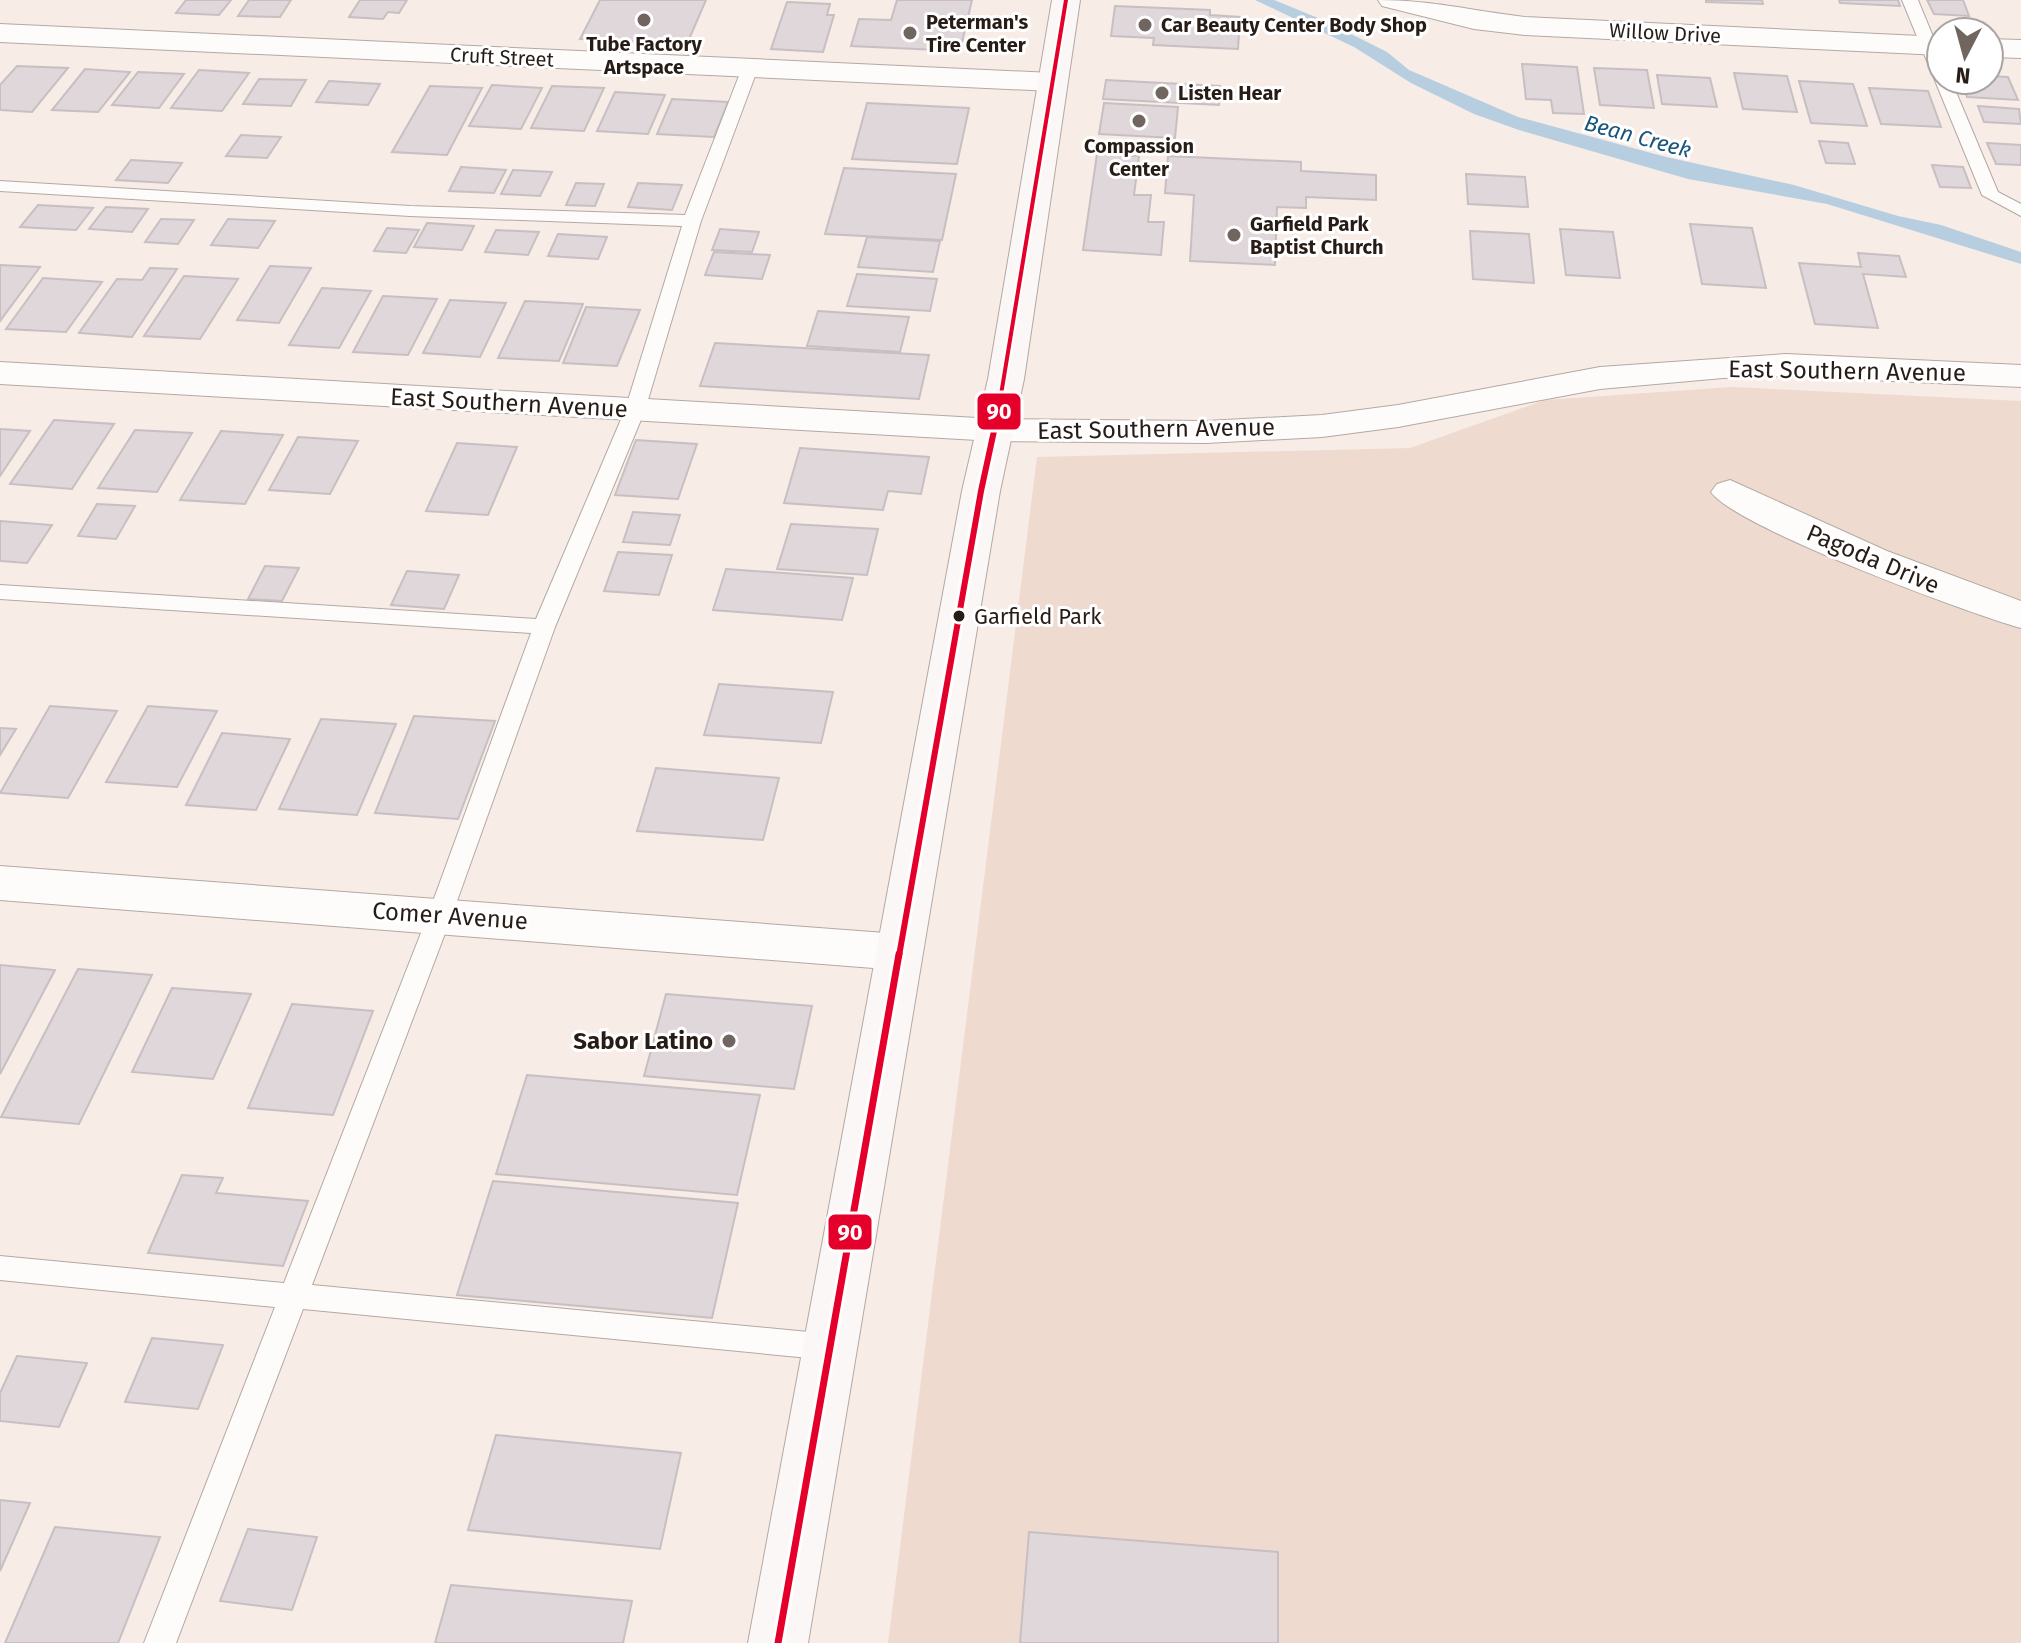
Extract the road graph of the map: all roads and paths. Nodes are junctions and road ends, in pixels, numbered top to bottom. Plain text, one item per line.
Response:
1 (1066, 0) edge
2 (1392, 0) edge
3 (1910, 0) edge
4 (1925, 28) edge
5 (0, 33) edge
6 (1925, 46) edge
7 (750, 68) junction
8 (1052, 82) junction
9 (1950, 96) edge
10 (0, 186) edge
11 (2021, 211) edge
12 (692, 221) junction
13 (0, 373) edge
14 (2021, 376) edge
15 (635, 410) junction
16 (995, 430) junction
17 (1730, 492) dead end
18 (0, 592) edge
19 (2021, 615) edge
20 (544, 627) junction
21 (0, 883) edge
22 (440, 915) junction
23 (899, 952) junction
24 (0, 1268) edge
25 (291, 1296) junction
26 (830, 1347) junction
27 (160, 1643) edge
28 (778, 1643) edge

1 - 8 main road
2 - 6 street, Willow Drive
3 - 4 lane
5 - 7 street, Cruft Street
7 - 8 street, Cruft Street
7 - 12 lane
8 - 16 main road
9 - 11 lane
10 - 12 lane
12 - 15 lane
13 - 15 street, East Southern Avenue
14 - 16 street, East Southern Avenue
15 - 16 street, East Southern Avenue
15 - 20 lane
16 - 23 main road
17 - 19 street, Pagoda Drive
18 - 20 lane
20 - 22 lane
21 - 22 street, Comer Avenue
22 - 23 street, Comer Avenue
22 - 25 lane
23 - 26 main road
24 - 25 lane
25 - 26 lane
25 - 27 lane
26 - 28 main road

